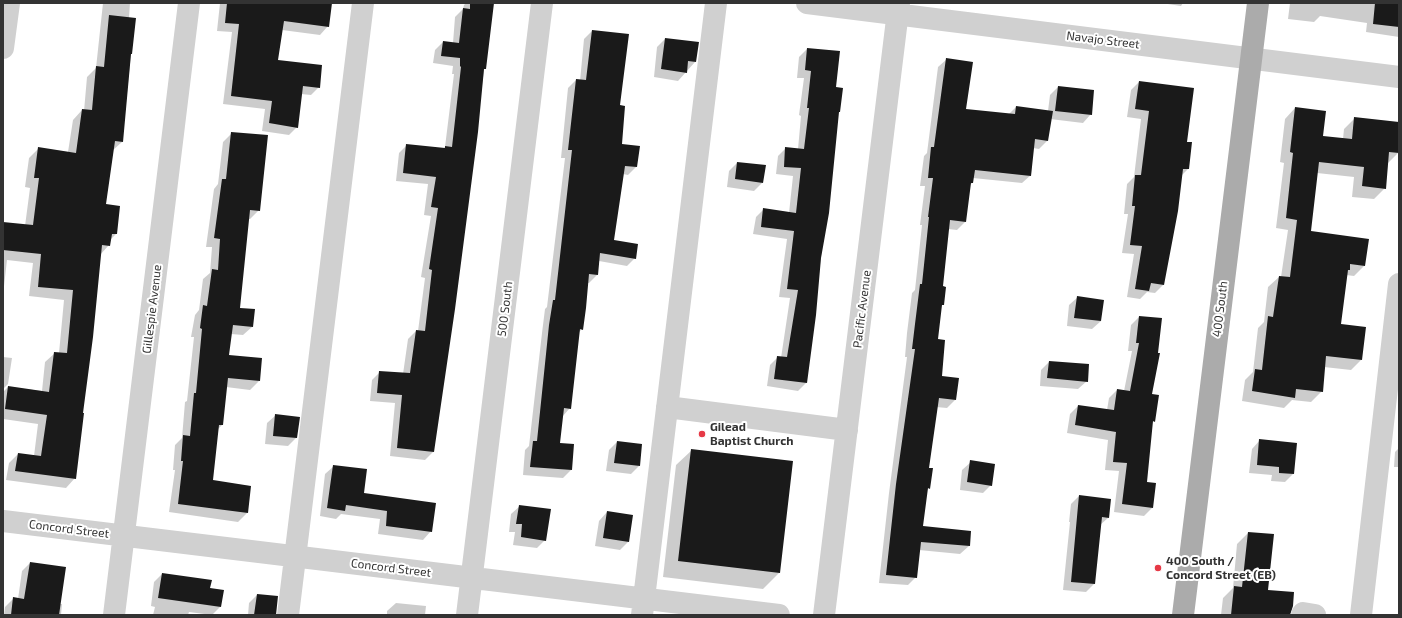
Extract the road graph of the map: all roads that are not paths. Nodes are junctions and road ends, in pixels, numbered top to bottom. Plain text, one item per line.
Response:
1 (9, 3) edge
2 (189, 3) edge
3 (363, 3) edge
4 (542, 3) edge
5 (716, 3) edge
6 (807, 3) edge
7 (1258, 3) edge
8 (898, 9) edge
9 (3, 48) edge
10 (1250, 59) junction
11 (1399, 77) edge
12 (1399, 284) edge
13 (667, 406) junction
14 (847, 430) junction
15 (3, 521) edge
16 (124, 536) junction
17 (296, 556) junction
18 (472, 578) junction
19 (643, 607) edge
20 (114, 615) edge
21 (288, 615) edge
22 (467, 615) edge
23 (779, 615) edge
24 (824, 615) edge
25 (1183, 615) edge
26 (1302, 615) edge
27 (1315, 615) edge
28 (1361, 615) edge

1 - 9 street
2 - 16 street, Gillespie Avenue
3 - 17 street
4 - 18 street, 500 South
5 - 13 street
6 - 8 street, Navajo Street
7 - 10 main road, 400 South
8 - 10 street, Navajo Street
8 - 14 street, Pacific Avenue
10 - 11 street, Navajo Street
10 - 25 main road, 400 South
12 - 28 street
13 - 14 street
13 - 19 street
14 - 24 street, Pacific Avenue
15 - 16 street, Concord Street
16 - 17 street, Concord Street
16 - 20 street, Gillespie Avenue
17 - 18 street, Concord Street
17 - 21 street
18 - 19 street, Concord Street
18 - 22 street, 500 South
19 - 23 street, Concord Street
26 - 27 street

